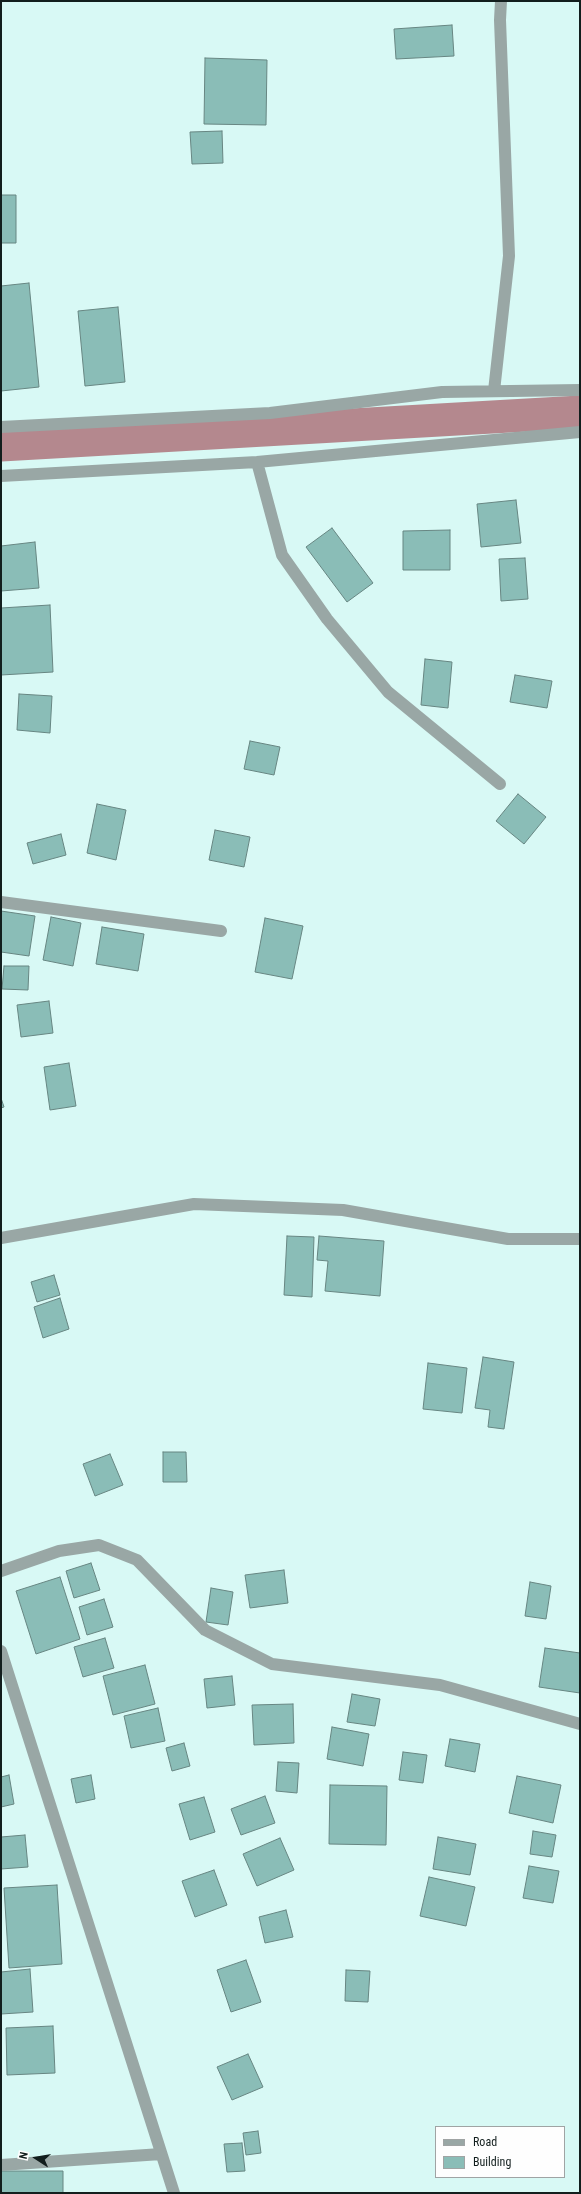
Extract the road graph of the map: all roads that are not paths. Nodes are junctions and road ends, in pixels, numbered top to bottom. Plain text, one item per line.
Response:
1 (501, 1) edge
2 (580, 390) edge
3 (494, 391) junction
4 (1, 427) edge
5 (580, 432) edge
6 (257, 462) junction
7 (1, 476) edge
8 (500, 784) dead end
9 (1, 902) edge
10 (221, 931) dead end
11 (1, 1238) edge
12 (580, 1239) edge
13 (1, 1570) edge
14 (1, 1650) edge
15 (580, 1724) edge
16 (161, 2154) junction
17 (1, 2166) edge
18 (174, 2193) edge

1 - 3 street
2 - 3 street
3 - 4 street
5 - 6 street
6 - 7 street
6 - 8 street
9 - 10 street
11 - 12 street
13 - 15 street
14 - 16 street
16 - 17 street
16 - 18 street

